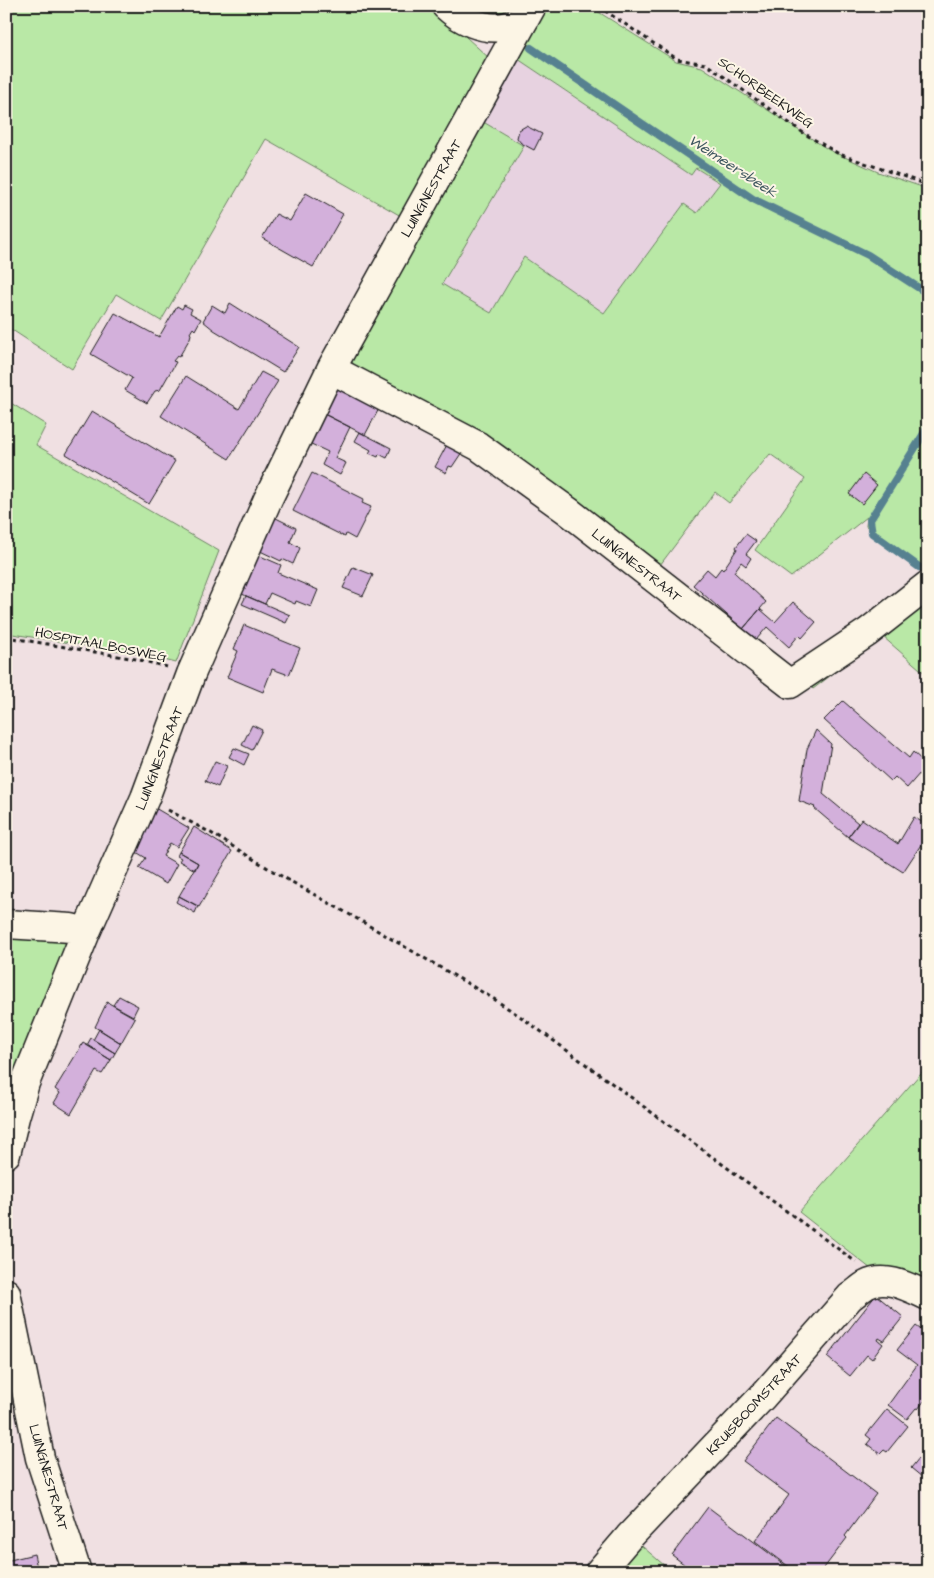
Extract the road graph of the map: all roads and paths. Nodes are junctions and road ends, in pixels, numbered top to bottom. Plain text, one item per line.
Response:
1 (446, 6) edge
2 (598, 6) edge
3 (528, 12) edge
4 (928, 185) edge
5 (331, 369) junction
6 (928, 585) edge
7 (6, 638) edge
8 (191, 674) junction
9 (145, 798) junction
10 (6, 924) edge
11 (86, 932) junction
12 (6, 1154) edge
13 (882, 1282) junction
14 (6, 1293) edge
15 (928, 1296) edge
16 (77, 1572) edge
17 (599, 1572) edge

1 - 3 street
2 - 4 path, SCHORBEEKWEG
3 - 5 street, LUINGNESTRAAT
5 - 6 street, LUINGNESTRAAT
5 - 8 street, LUINGNESTRAAT
7 - 8 path, HOSPITAALBOSWEG
8 - 9 street, LUINGNESTRAAT
9 - 11 street, LUINGNESTRAAT
9 - 13 path
10 - 11 street
11 - 12 street, LUINGNESTRAAT
13 - 15 street, KRUISBOOMSTRAAT
13 - 17 street, KRUISBOOMSTRAAT
14 - 16 street, LUINGNESTRAAT

